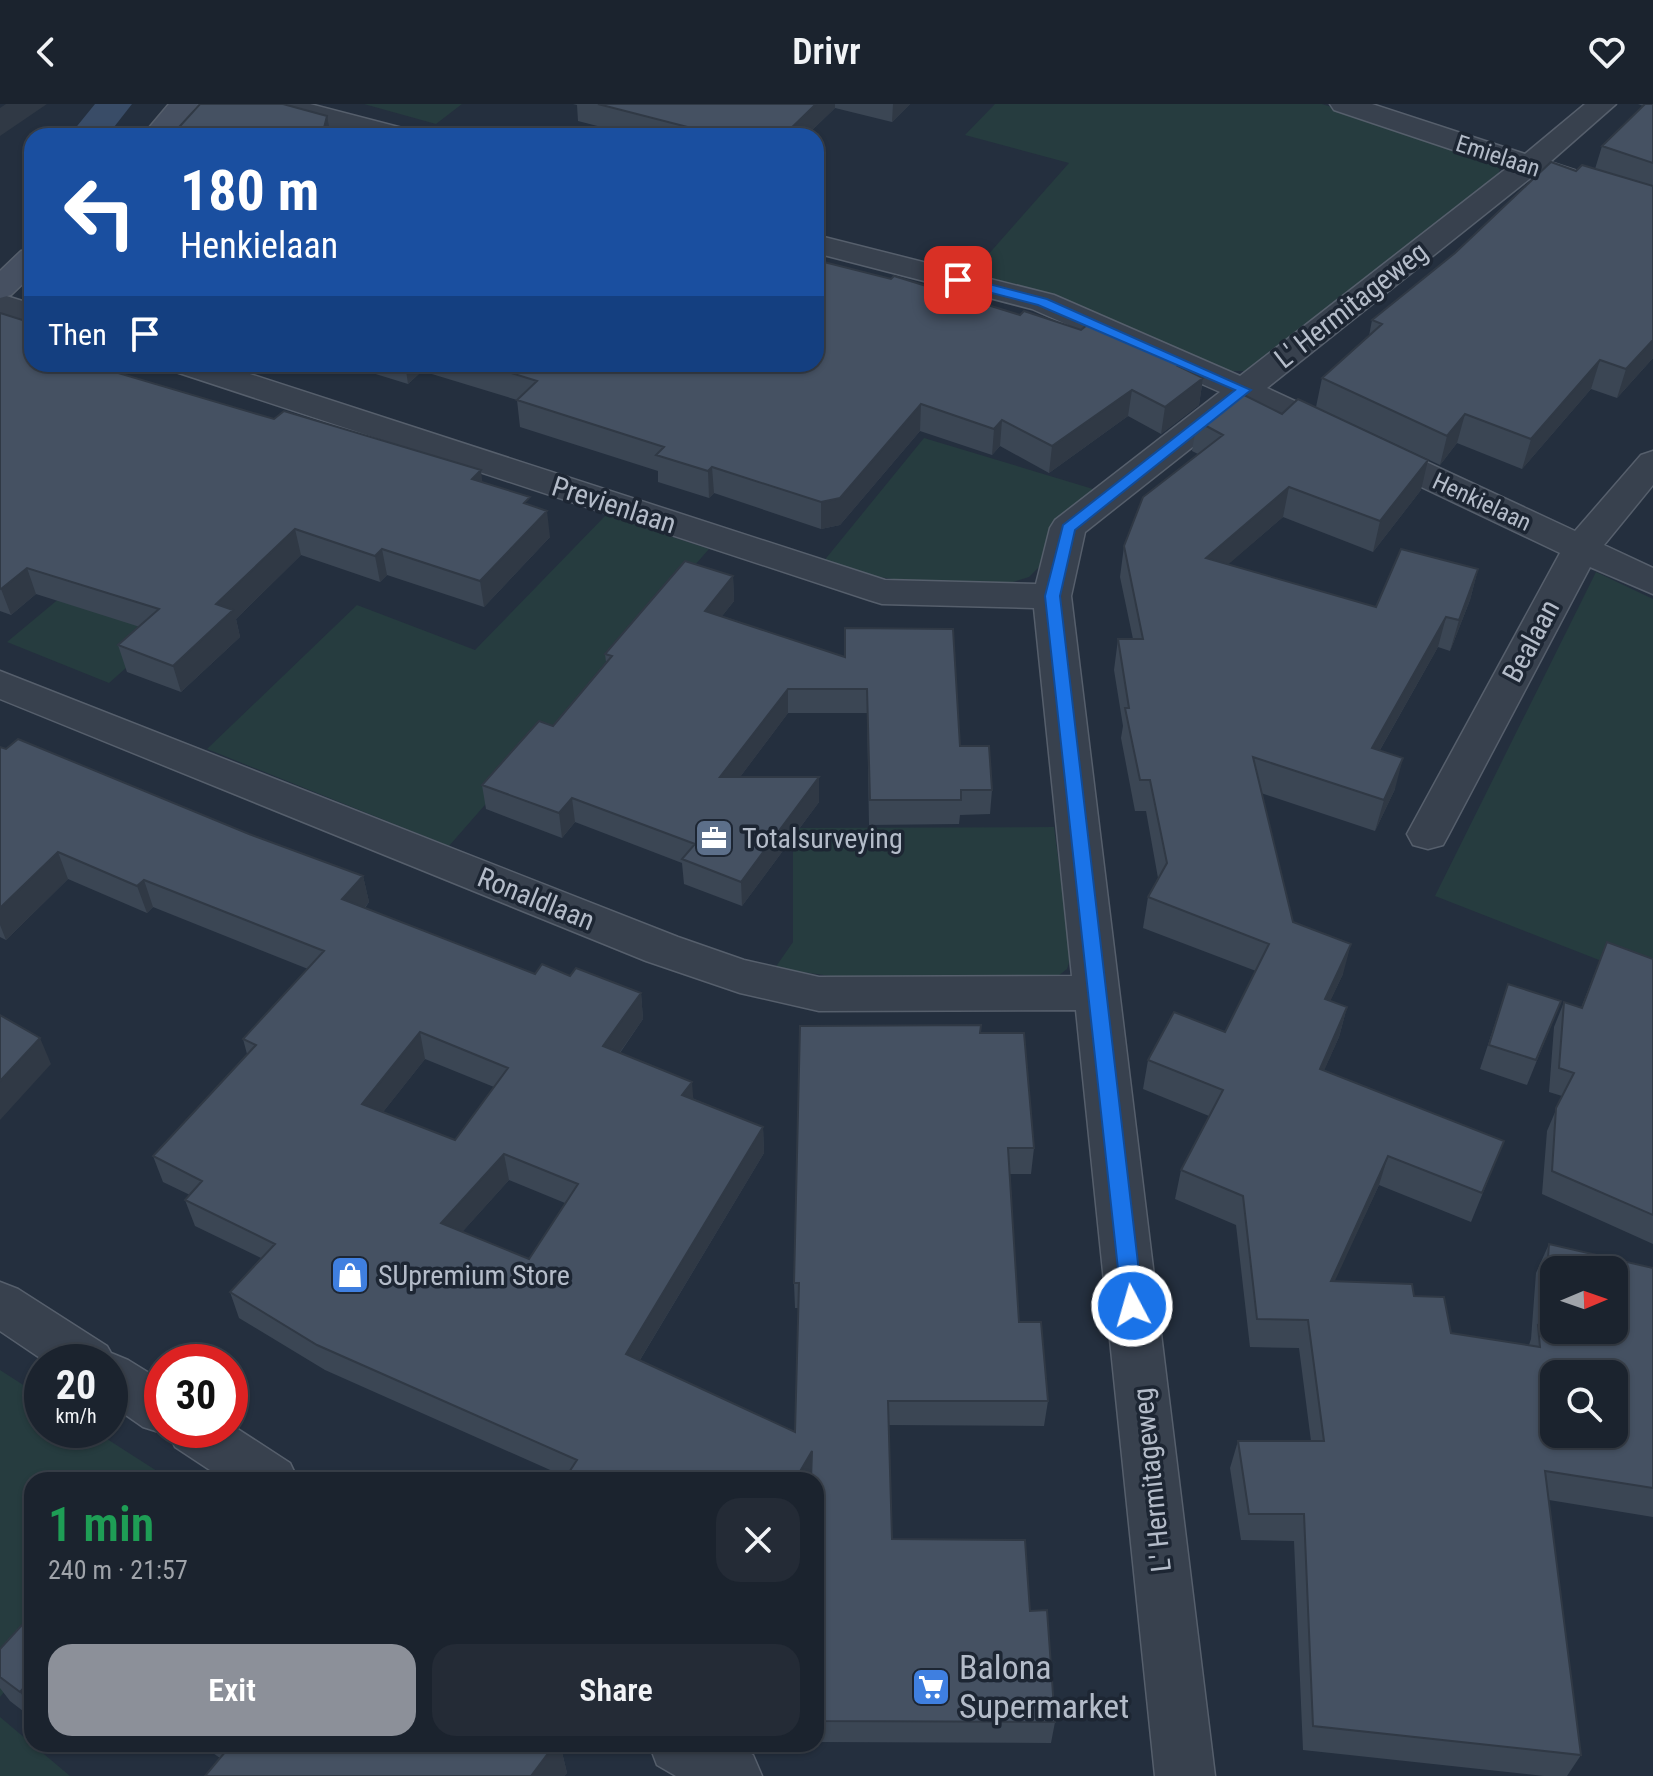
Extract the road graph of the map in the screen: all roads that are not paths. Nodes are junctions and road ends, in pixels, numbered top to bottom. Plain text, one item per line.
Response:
1 (184, 104) edge
2 (277, 104) edge
3 (1344, 104) edge
4 (1602, 104) edge
5 (164, 128) edge
6 (369, 128) edge
7 (1528, 166) junction
8 (1653, 206) edge
9 (824, 246) edge
10 (24, 266) edge
11 (0, 288) edge
12 (0, 304) edge
13 (24, 312) edge
14 (209, 372) edge
15 (1244, 390) junction
16 (1653, 462) edge
17 (1581, 548) junction
18 (1653, 582) edge
19 (1052, 596) junction
20 (0, 684) edge
21 (1428, 834) dead end
22 (1097, 993) junction
23 (0, 1304) edge
24 (61, 1344) edge
25 (222, 1448) edge
26 (259, 1472) edge
27 (1185, 1776) edge

1 - 5 street
2 - 6 street
3 - 7 street, Emielaan
4 - 7 street, L' Hermitageweg
7 - 8 street, Emielaan
7 - 15 street, L' Hermitageweg
9 - 15 street, Henkielaan
10 - 11 street
12 - 13 street
14 - 19 street, Previenlaan
15 - 17 street, Henkielaan
15 - 19 street, L' Hermitageweg
16 - 17 street, Bealaan
17 - 18 street, Henkielaan
17 - 21 street, Bealaan
19 - 22 street, L' Hermitageweg
20 - 22 street, Ronaldlaan
22 - 27 street, L' Hermitageweg
23 - 24 street
25 - 26 street

